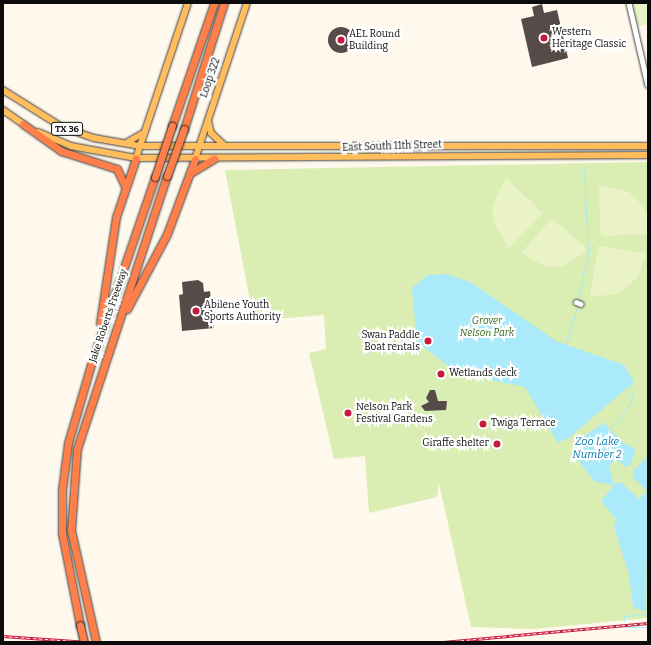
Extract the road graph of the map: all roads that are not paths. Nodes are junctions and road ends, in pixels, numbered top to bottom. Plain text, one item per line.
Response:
1 (188, 3) edge
2 (214, 3) edge
3 (224, 3) edge
4 (229, 3) edge
5 (247, 3) edge
6 (629, 3) edge
7 (213, 38) junction
8 (648, 85) edge
9 (3, 90) edge
10 (3, 110) edge
11 (208, 120) junction
12 (23, 124) junction
13 (145, 130) junction
14 (119, 143) junction
15 (140, 146) junction
16 (199, 146) junction
17 (225, 146) junction
18 (648, 146) edge
19 (648, 154) edge
20 (136, 158) junction
21 (195, 159) junction
22 (214, 159) junction
23 (190, 173) junction
24 (125, 190) junction
25 (105, 360) junction
26 (91, 365) junction
27 (83, 642) edge
28 (96, 642) edge

1 - 13 main road
2 - 26 highway, Jake Roberts Freeway, bridge
3 - 7 highway, Jake Roberts Freeway
4 - 7 highway
5 - 11 main road, Loop 322
6 - 8 street
7 - 25 highway, Jake Roberts Freeway, bridge
9 - 14 main road, TX 36
10 - 12 main road, TX 36
11 - 16 main road, Loop 322
11 - 17 main road
12 - 20 main road, TX 36
12 - 24 highway
13 - 14 main road
13 - 15 main road
14 - 15 main road, TX 36
15 - 16 main road, East South 11th Street / TX 36
15 - 20 main road
16 - 17 main road, East South 11th Street / TX 36
16 - 21 main road, Loop 322
17 - 18 main road, East South 11th Street / TX 36
19 - 22 main road, East South 11th Street / TX 36
20 - 21 main road, East South 11th Street / TX 36
20 - 24 highway
21 - 22 main road, East South 11th Street / TX 36
21 - 23 highway
22 - 23 highway
23 - 25 highway
24 - 26 highway
25 - 28 highway, Jake Roberts Freeway
26 - 27 highway, Jake Roberts Freeway, bridge

